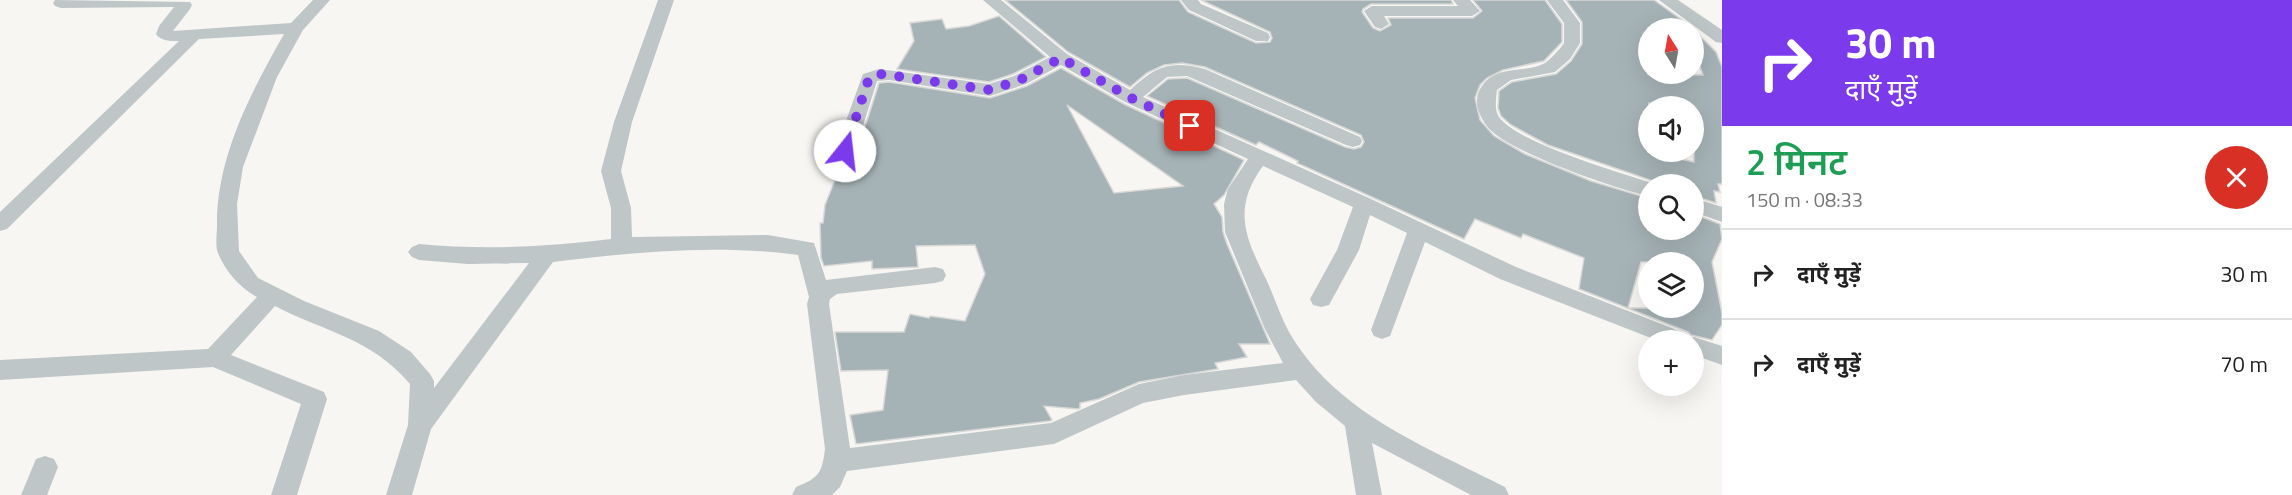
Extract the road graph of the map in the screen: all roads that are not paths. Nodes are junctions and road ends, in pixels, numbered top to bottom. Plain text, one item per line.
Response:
1 (322, 0) edge
2 (666, 0) edge
3 (991, 0) edge
4 (1190, 0) edge
5 (1461, 0) edge
6 (1555, 0) edge
7 (1667, 0) edge
8 (61, 3) dead end
9 (1381, 24) dead end
10 (296, 28) junction
11 (194, 35) junction
12 (1262, 38) dead end
13 (1722, 38) edge
14 (1061, 58) junction
15 (1131, 98) junction
16 (1353, 141) dead end
17 (845, 151) dead end
18 (1259, 157) junction
19 (1638, 185) edge
20 (1364, 204) junction
21 (1704, 209) edge
22 (1722, 215) edge
23 (0, 224) edge
24 (1418, 232) junction
25 (622, 246) junction
26 (419, 252) dead end
27 (547, 255) junction
28 (934, 275) dead end
29 (272, 295) junction
30 (819, 296) junction
31 (1322, 299) dead end
32 (1382, 330) dead end
33 (1653, 330) edge
34 (1704, 350) edge
35 (1722, 356) edge
36 (214, 358) junction
37 (0, 370) edge
38 (1301, 370) junction
39 (1356, 421) junction
40 (420, 425) junction
41 (837, 460) junction
42 (45, 467) dead end
43 (34, 495) edge
44 (284, 495) edge
45 (399, 495) edge
46 (805, 495) edge
47 (1369, 495) edge
48 (1496, 495) edge

1 - 10 street
2 - 25 street
3 - 14 street
4 - 12 street
5 - 9 street
6 - 19 street
7 - 13 street
8 - 11 street
10 - 11 street
10 - 29 street
11 - 23 street
14 - 15 street
14 - 17 street
15 - 16 street
15 - 18 street
18 - 20 street
18 - 38 street
20 - 24 street
20 - 31 street
21 - 22 street
24 - 32 street
24 - 33 street
25 - 27 street
25 - 30 street
26 - 27 street
27 - 40 street
28 - 30 street
29 - 36 street
29 - 40 street
30 - 41 street
34 - 35 street
36 - 37 street
36 - 44 street
38 - 39 street
38 - 41 street
39 - 47 street
39 - 48 street
40 - 45 street
41 - 46 street
42 - 43 street

